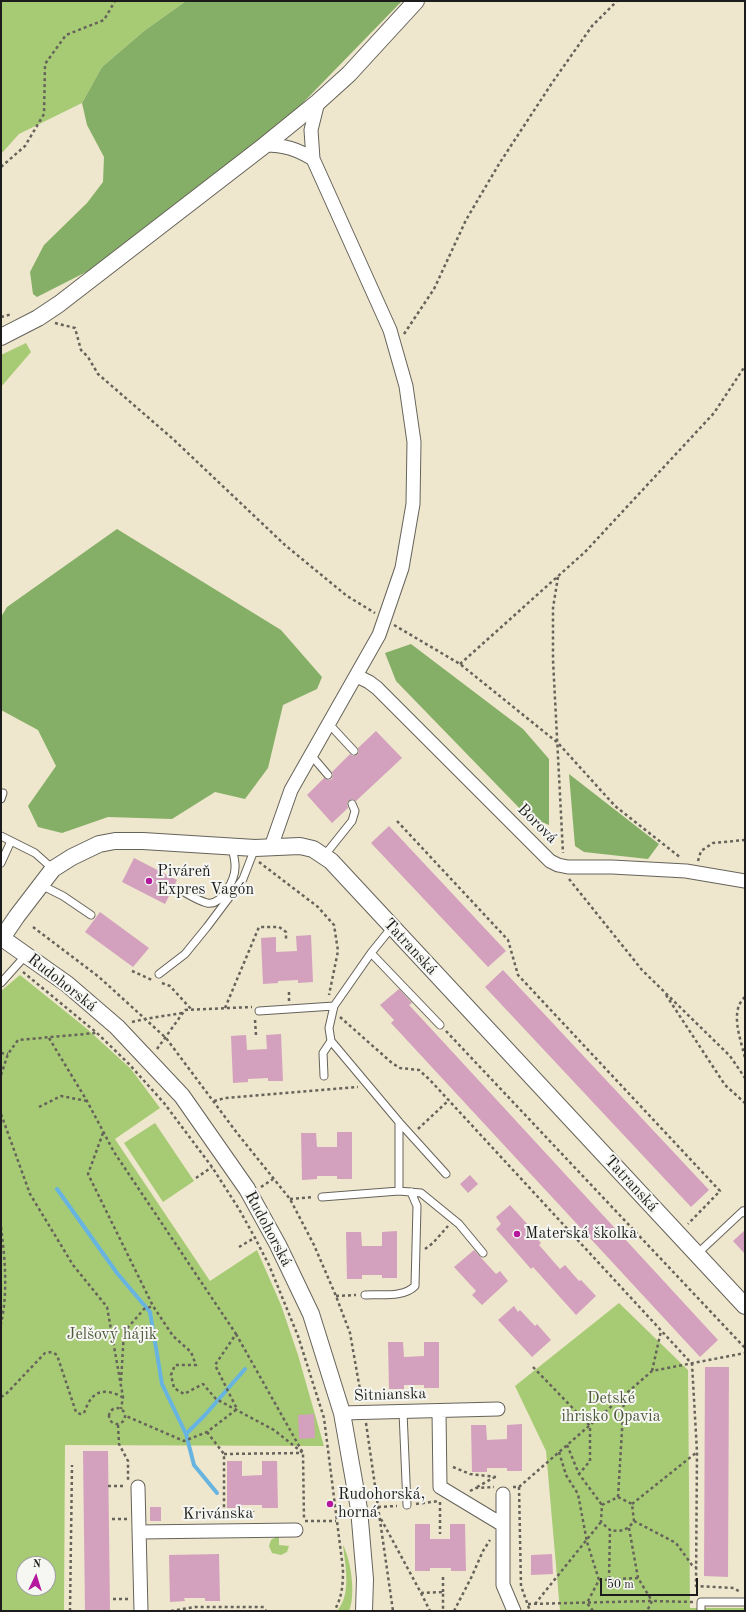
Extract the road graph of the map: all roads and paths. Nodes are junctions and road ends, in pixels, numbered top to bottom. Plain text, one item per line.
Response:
1 (115, 1) edge
2 (416, 1) edge
3 (617, 1) edge
4 (318, 102) junction
5 (265, 145) junction
6 (313, 159) junction
7 (1, 167) edge
8 (38, 318) junction
9 (1, 337) edge
10 (394, 345) junction
11 (745, 366) edge
12 (558, 576) junction
13 (385, 620) junction
14 (460, 664) junction
15 (357, 676) junction
16 (329, 724) junction
17 (558, 743) junction
18 (354, 751) dead end
19 (311, 755) junction
20 (328, 775) dead end
21 (1, 792) edge
22 (1, 799) edge
23 (352, 804) dead end
24 (397, 821) dead end
25 (1, 836) edge
26 (745, 840) edge
27 (11, 841) junction
28 (232, 846) junction
29 (271, 847) junction
30 (253, 852) junction
31 (563, 852) dead end
32 (324, 856) junction
33 (1, 863) edge
34 (558, 865) junction
35 (54, 869) junction
36 (699, 873) junction
37 (745, 881) edge
38 (41, 886) junction
39 (184, 892) dead end
40 (91, 915) dead end
41 (392, 927) junction
42 (2, 938) edge
43 (286, 940) dead end
44 (371, 953) junction
45 (27, 954) junction
46 (16, 967) junction
47 (159, 974) dead end
48 (1, 983) edge
49 (170, 986) dead end
50 (664, 991) junction
51 (329, 997) dead end
52 (745, 997) edge
53 (334, 1006) junction
54 (226, 1008) dead end
55 (191, 1009) dead end
56 (259, 1011) dead end
57 (341, 1011) dead end
58 (132, 1023) dead end
59 (440, 1025) joint
60 (97, 1033) junction
61 (49, 1038) junction
62 (331, 1042) junction
63 (1, 1053) edge
64 (8, 1054) junction
65 (745, 1058) edge
66 (148, 1060) junction
67 (1, 1075) edge
68 (324, 1076) dead end
69 (745, 1078) edge
70 (368, 1087) junction
71 (449, 1100) junction
72 (87, 1101) junction
73 (214, 1101) dead end
74 (745, 1103) edge
75 (39, 1107) dead end
76 (1, 1114) edge
77 (399, 1122) junction
78 (422, 1124) dead end
79 (104, 1133) junction
80 (225, 1158) junction
81 (212, 1167) junction
82 (446, 1174) dead end
83 (196, 1178) dead end
84 (399, 1191) junction
85 (411, 1192) junction
86 (322, 1196) joint
87 (290, 1199) dead end
88 (745, 1213) edge
89 (453, 1219) junction
90 (686, 1226) dead end
91 (1, 1227) edge
92 (255, 1238) junction
93 (240, 1247) dead end
94 (484, 1253) dead end
95 (697, 1254) junction
96 (416, 1257) junction
97 (348, 1295) dead end
98 (365, 1295) dead end
99 (336, 1296) dead end
100 (153, 1306) junction
101 (745, 1306) edge
102 (1, 1324) edge
103 (661, 1331) junction
104 (236, 1334) junction
105 (745, 1348) edge
106 (745, 1353) edge
107 (692, 1364) junction
108 (532, 1367) dead end
109 (652, 1371) junction
110 (121, 1387) junction
111 (1, 1397) edge
112 (123, 1397) junction
113 (624, 1397) junction
114 (121, 1409) junction
115 (236, 1409) junction
116 (498, 1409) dead end
117 (439, 1411) junction
118 (403, 1412) junction
119 (342, 1413) junction
120 (126, 1416) junction
121 (118, 1425) junction
122 (590, 1426) junction
123 (207, 1432) junction
124 (567, 1445) junction
125 (559, 1452) junction
126 (697, 1452) junction
127 (303, 1453) junction
128 (224, 1454) junction
129 (440, 1461) junction
130 (72, 1465) dead end
131 (579, 1474) junction
132 (108, 1486) dead end
133 (138, 1487) dead end
134 (440, 1487) junction
135 (519, 1487) junction
136 (476, 1488) junction
137 (503, 1489) junction
138 (618, 1497) junction
139 (457, 1498) junction
140 (421, 1504) dead end
141 (427, 1504) dead end
142 (632, 1504) junction
143 (407, 1505) joint
144 (602, 1505) junction
145 (378, 1507) dead end
146 (253, 1511) dead end
147 (128, 1519) dead end
148 (112, 1520) dead end
149 (253, 1521) dead end
150 (312, 1521) dead end
151 (336, 1521) junction
152 (602, 1522) junction
153 (634, 1522) junction
154 (300, 1526) joint
155 (629, 1528) junction
156 (503, 1530) junction
157 (610, 1530) junction
158 (224, 1531) junction
159 (139, 1532) junction
160 (440, 1534) dead end
161 (586, 1542) junction
162 (697, 1568) junction
163 (443, 1577) dead end
164 (638, 1578) junction
165 (609, 1579) junction
166 (599, 1580) junction
167 (443, 1592) junction
168 (421, 1593) junction
169 (745, 1595) edge
170 (113, 1599) dead end
171 (130, 1599) dead end
172 (652, 1601) junction
173 (701, 1602) junction
174 (745, 1602) edge
175 (587, 1603) junction
176 (528, 1604) junction
177 (535, 1604) junction
178 (195, 1607) junction
179 (265, 1609) edge
180 (70, 1611) edge
181 (141, 1611) edge
182 (171, 1611) edge
183 (195, 1611) edge
184 (334, 1611) edge
185 (364, 1611) edge
186 (393, 1611) edge
187 (430, 1611) edge
188 (443, 1611) edge
189 (454, 1611) edge
190 (514, 1611) edge
191 (530, 1611) edge
192 (594, 1611) edge
193 (647, 1611) edge
194 (701, 1611) edge

1 - 7 path
2 - 4 street
3 - 10 path
4 - 5 street
4 - 6 street
5 - 6 street
5 - 8 street
6 - 10 street
8 - 9 street
8 - 13 path
10 - 13 street
11 - 12 path
12 - 14 path
12 - 17 path
13 - 14 path
13 - 15 street
14 - 17 path
15 - 16 street
15 - 34 street, Borová
16 - 18 lane
16 - 19 street
17 - 31 path
17 - 36 path
19 - 20 lane
19 - 29 street
21 - 22 lane
23 - 32 lane
24 - 90 path
25 - 27 lane
26 - 36 path
27 - 33 lane
27 - 35 lane
28 - 30 street, Tatranská
28 - 35 street, Tatranská
28 - 39 lane
29 - 30 street, Tatranská
29 - 32 street, Tatranská
30 - 47 lane
30 - 51 path
32 - 41 street, Tatranská
34 - 36 street, Borová
34 - 50 path
35 - 38 street, Tatranská
36 - 37 street, Borová
38 - 40 lane
38 - 42 street, Tatranská
41 - 44 lane
41 - 95 street, Tatranská
42 - 45 street, Rudohorská
43 - 54 path
44 - 53 lane
44 - 59 lane
45 - 46 lane
45 - 66 street, Rudohorská
46 - 48 lane
46 - 60 path
49 - 55 path
50 - 69 path
50 - 74 path
52 - 65 path
53 - 56 lane
53 - 62 lane
57 - 71 path
58 - 66 path
59 - 105 path
60 - 61 path
60 - 81 path
61 - 64 path
61 - 72 path
62 - 68 lane
62 - 70 lane
63 - 64 path
64 - 67 path
66 - 80 street, Rudohorská
70 - 73 path
70 - 77 lane
71 - 78 path
71 - 103 path
72 - 75 path
72 - 79 path
76 - 110 path
77 - 82 lane
77 - 84 lane
79 - 100 path
79 - 104 path
80 - 81 path
80 - 119 street, Rudohorská
81 - 83 path
81 - 92 path
84 - 85 lane
84 - 86 lane
85 - 89 lane
85 - 96 lane
86 - 87 path
88 - 95 lane
89 - 94 lane
89 - 96 path
91 - 102 path
92 - 93 path
92 - 151 path
95 - 101 street, Tatranská
96 - 98 lane
97 - 99 path
100 - 110 path
100 - 115 path
103 - 107 path
103 - 109 path
104 - 115 path
104 - 127 path
106 - 107 path
107 - 109 path
107 - 126 path
108 - 122 path
109 - 113 path
110 - 112 path
111 - 112 path
112 - 114 path
113 - 122 path
113 - 138 path
114 - 120 path
114 - 121 path
115 - 123 path
115 - 127 path
116 - 117 street, Sitnianska
117 - 118 street, Sitnianska
117 - 129 street, Sitnianska
118 - 119 street, Sitnianska
118 - 143 lane
119 - 185 street, Rudohorská
120 - 121 path
120 - 123 path
121 - 132 path
122 - 124 path
122 - 131 path
123 - 128 path
124 - 125 path
124 - 131 path
125 - 135 path
125 - 161 path
126 - 142 path
126 - 162 path
127 - 128 path
127 - 154 path
128 - 158 path
129 - 134 street, Sitnianska
129 - 136 path
130 - 180 path
131 - 144 path
133 - 159 street
134 - 139 street
134 - 160 path
135 - 137 path
135 - 176 path
136 - 137 path
136 - 139 path
137 - 156 street
138 - 142 path
138 - 144 path
139 - 156 street
140 - 141 path
142 - 153 path
143 - 145 path
144 - 152 path
146 - 149 path
147 - 148 path
150 - 151 path
151 - 184 path
152 - 157 path
152 - 161 path
153 - 155 path
153 - 162 path
154 - 158 street, Krivánska
155 - 157 path
155 - 164 path
156 - 189 path
156 - 190 street
157 - 165 path
158 - 159 street, Krivánska
159 - 181 street
161 - 166 path
161 - 177 path
162 - 169 path
163 - 167 path
164 - 165 path
164 - 172 path
165 - 166 path
166 - 175 path
167 - 168 path
167 - 188 path
168 - 186 path
168 - 187 path
170 - 171 path
172 - 173 path
172 - 175 path
172 - 193 path
173 - 174 lane
173 - 194 lane
175 - 177 path
175 - 192 path
176 - 177 path
176 - 191 path
178 - 179 path
178 - 182 path
178 - 183 path

